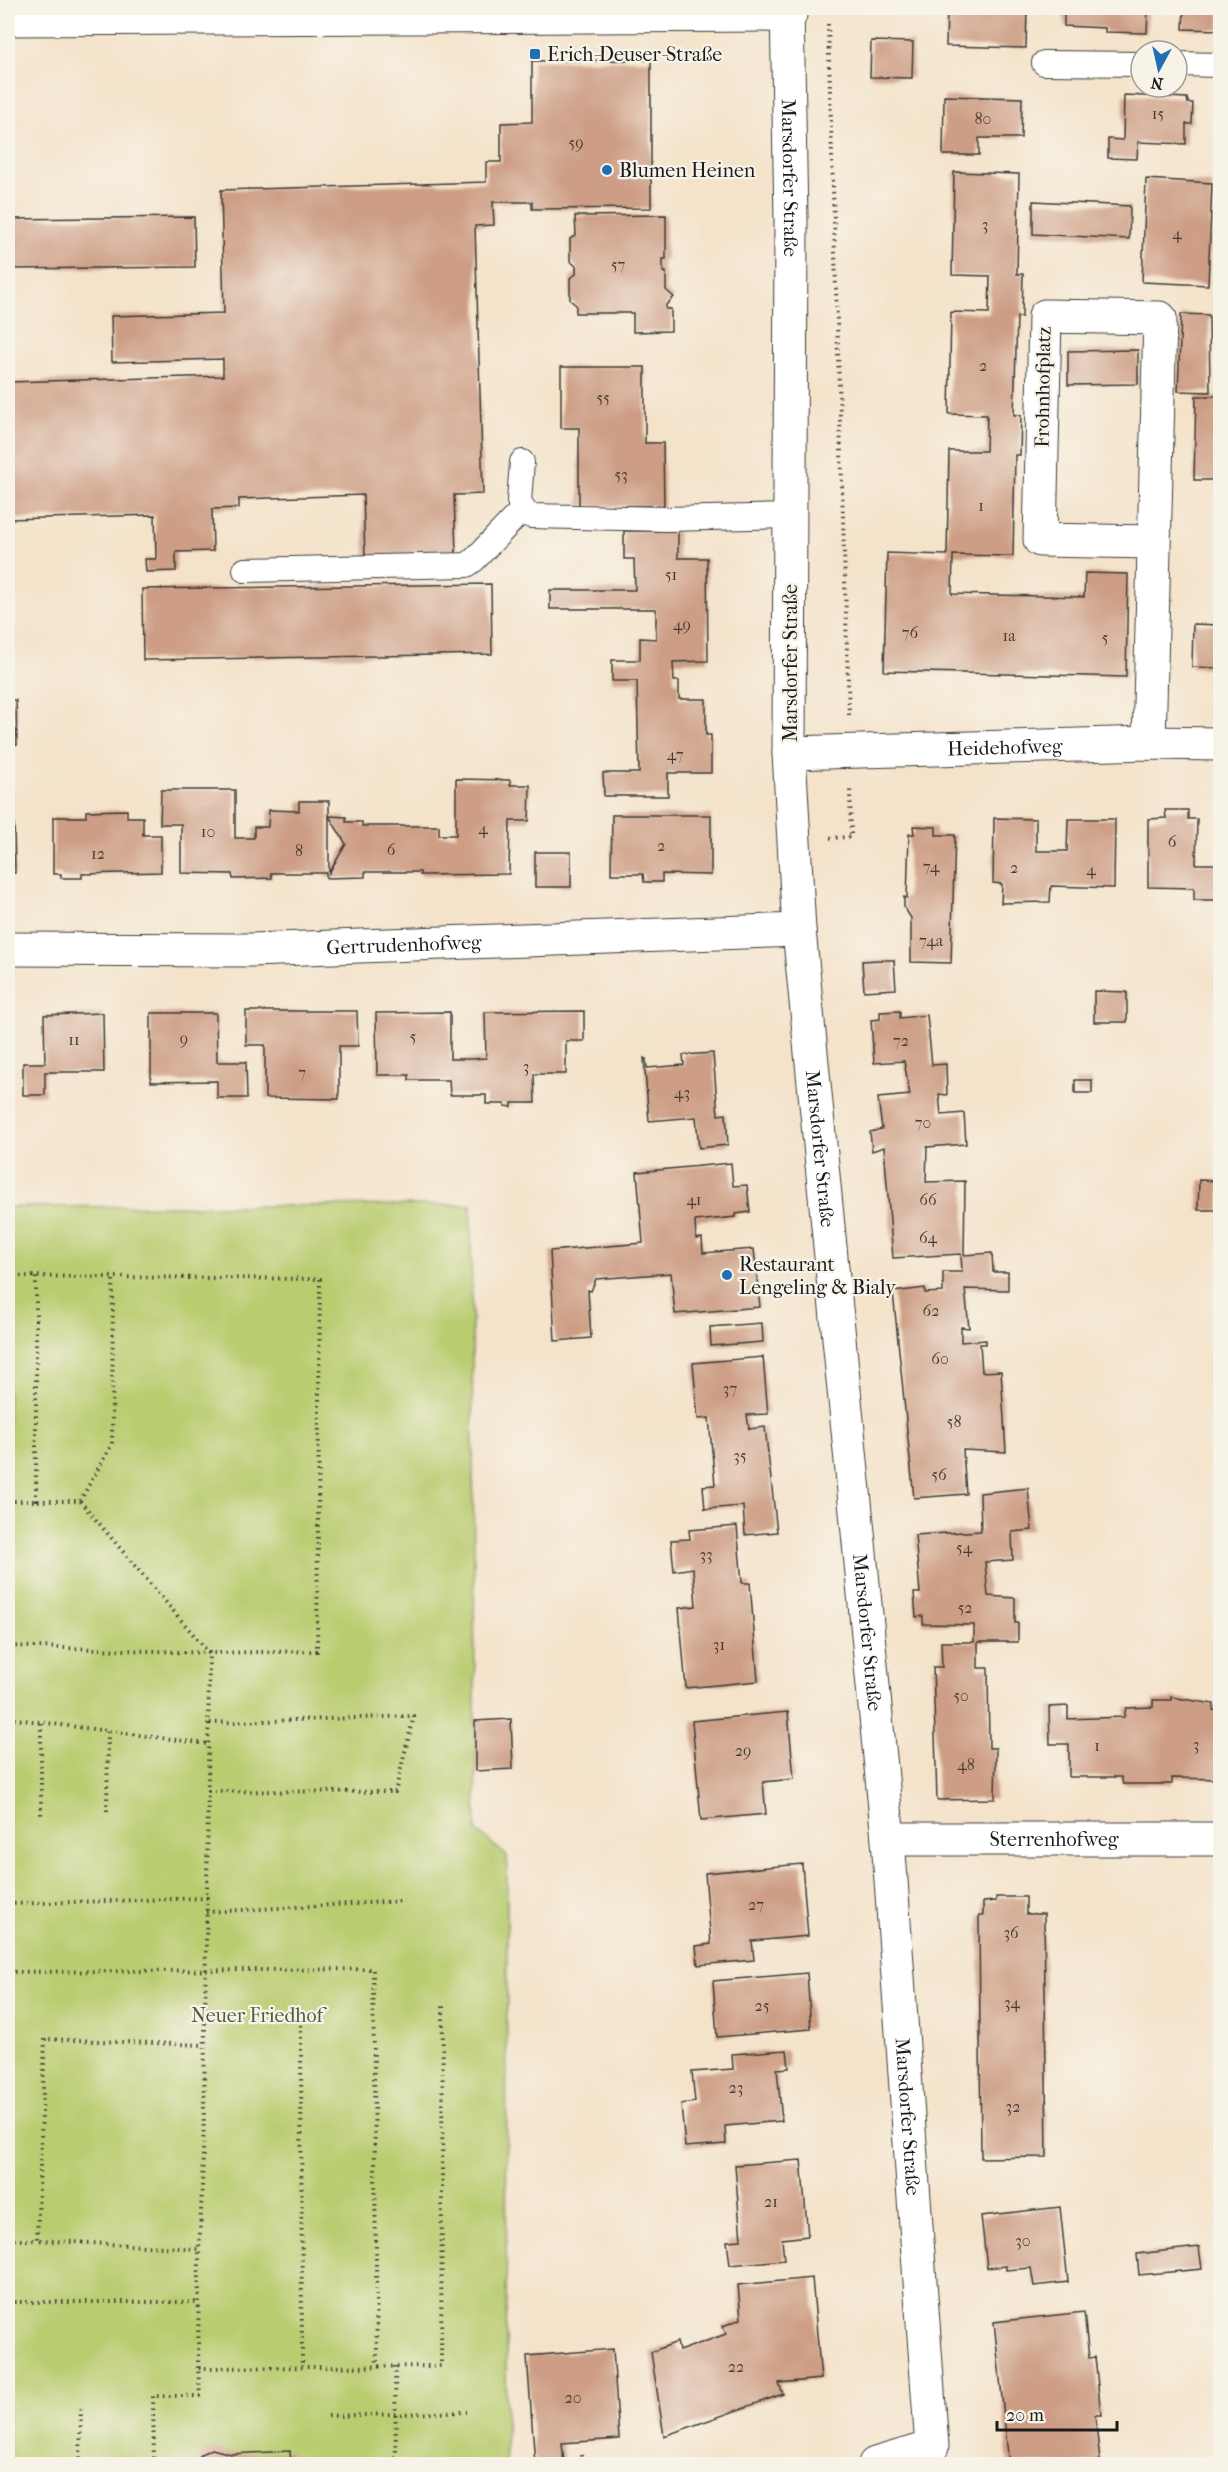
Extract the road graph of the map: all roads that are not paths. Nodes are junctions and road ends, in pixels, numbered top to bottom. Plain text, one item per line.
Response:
1 (789, 11) edge
2 (8, 19) edge
3 (1044, 63) dead end
4 (1129, 64) edge
5 (1189, 64) edge
6 (1221, 65) edge
7 (522, 462) dead end
8 (522, 510) junction
9 (790, 516) junction
10 (1153, 542) junction
11 (245, 570) dead end
12 (1149, 743) junction
13 (1221, 744) edge
14 (789, 753) junction
15 (799, 930) junction
16 (8, 949) edge
17 (888, 1839) junction
18 (1221, 1839) edge
19 (934, 2456) edge
20 (875, 2464) edge

1 - 2 street
1 - 9 street, Marsdorfer Straße
3 - 4 lane
5 - 6 lane
7 - 8 lane
8 - 9 lane
8 - 11 lane
9 - 14 street, Marsdorfer Straße
10 - 10 street, Frohnhofplatz
10 - 12 street, Frohnhofplatz
12 - 13 street, Heidehofweg
12 - 14 street, Heidehofweg
14 - 15 street, Marsdorfer Straße
15 - 16 street, Gertrudenhofweg
15 - 17 street, Marsdorfer Straße
17 - 18 street, Sterrenhofweg
17 - 19 street, Marsdorfer Straße
19 - 20 street

